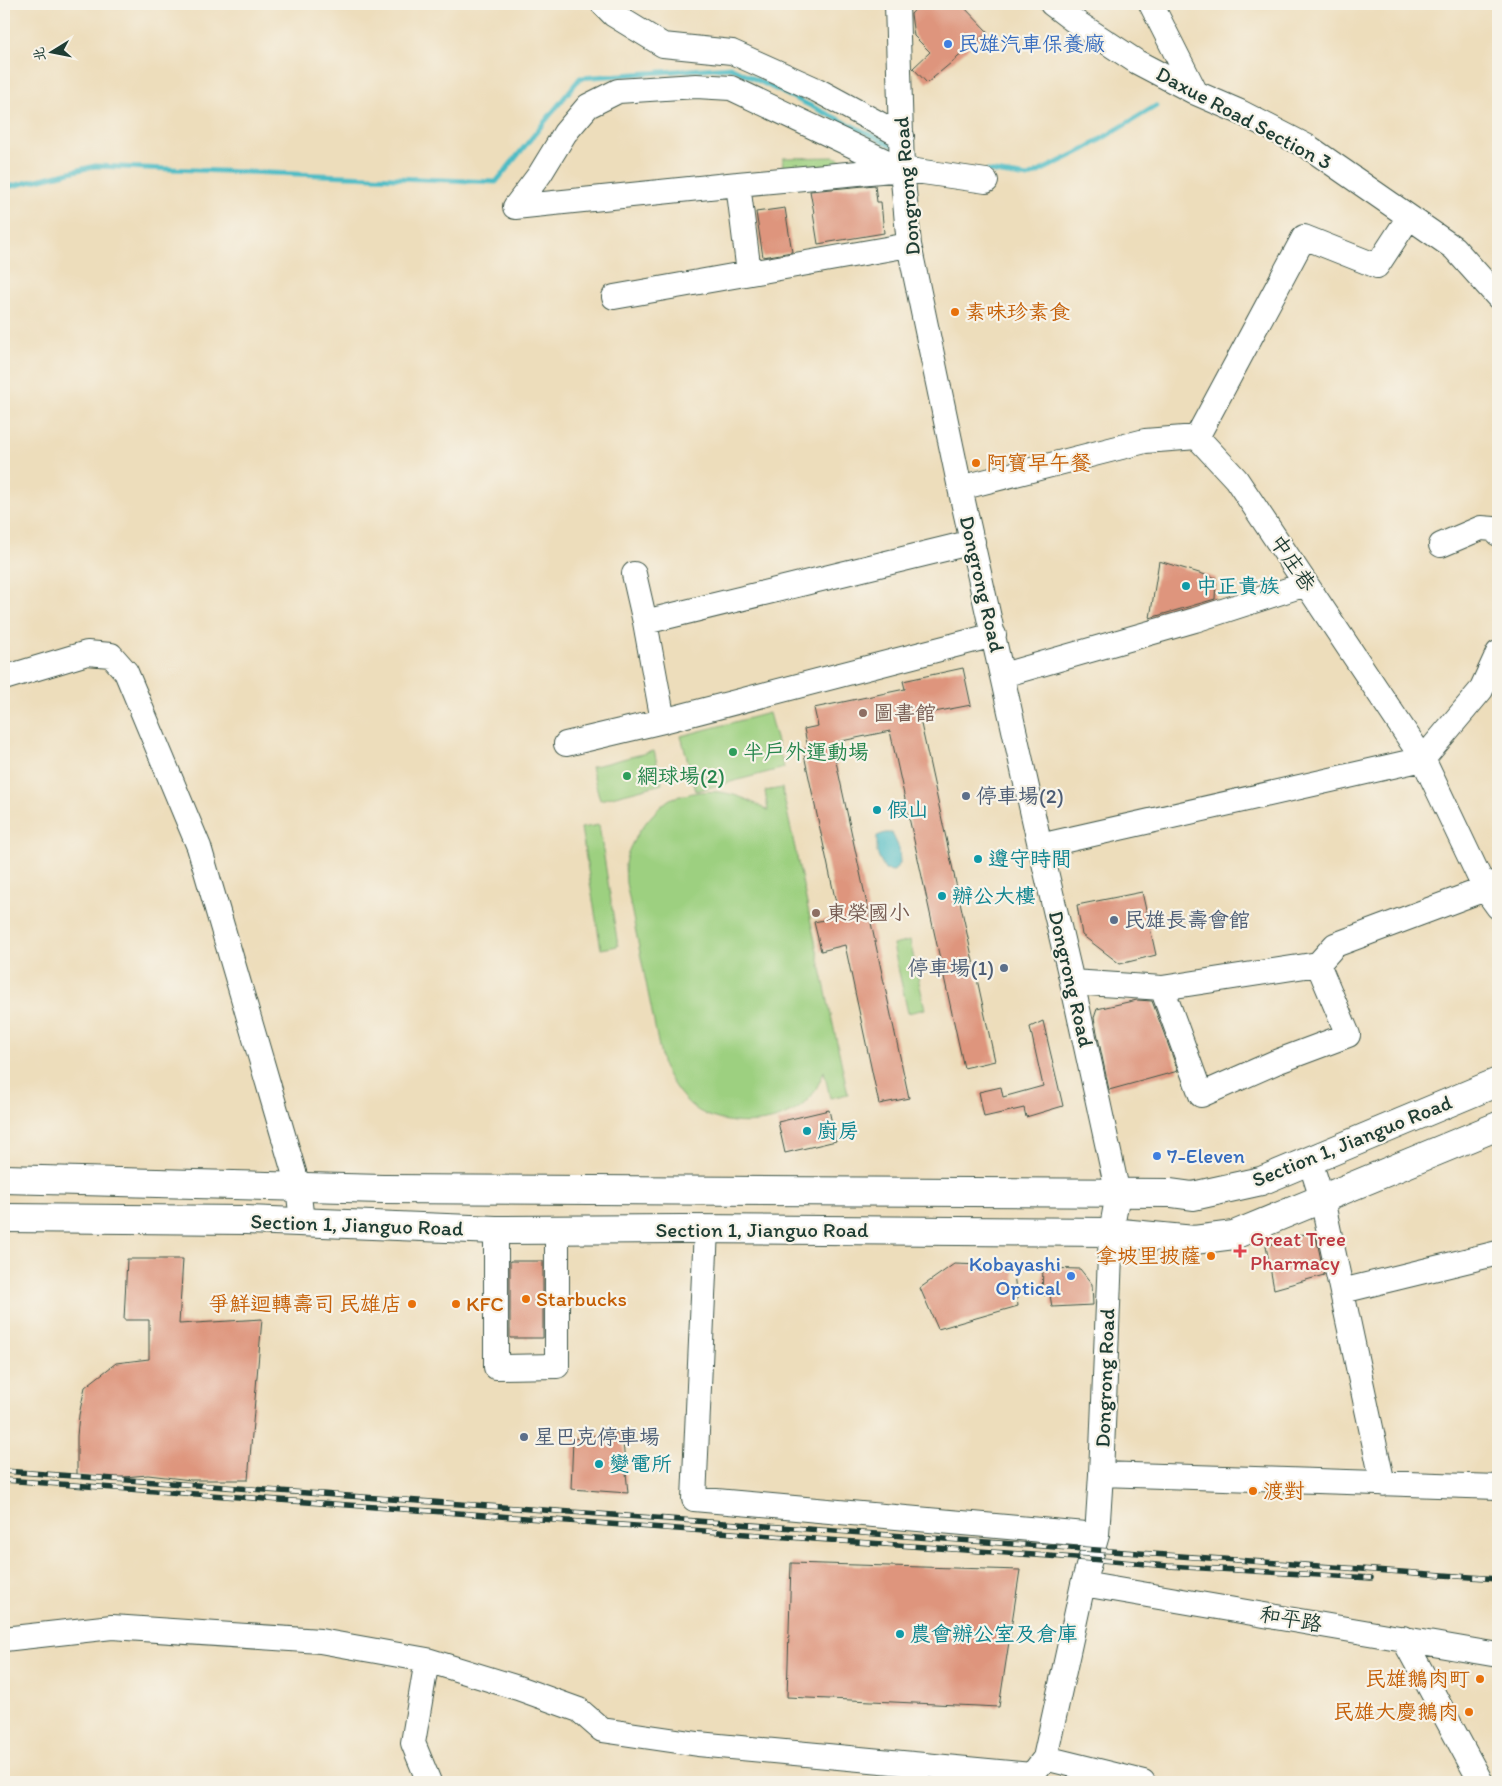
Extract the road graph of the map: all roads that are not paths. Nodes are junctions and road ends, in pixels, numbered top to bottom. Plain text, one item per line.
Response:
1 (603, 4) edge
2 (897, 4) edge
3 (1052, 4) edge
4 (1151, 4) edge
5 (1196, 93) junction
6 (902, 136) junction
7 (902, 166) junction
8 (986, 180) dead end
9 (738, 184) junction
10 (1409, 217) junction
11 (909, 245) junction
12 (749, 273) junction
13 (614, 297) dead end
14 (1498, 297) edge
15 (1197, 437) junction
16 (960, 488) junction
17 (1498, 534) edge
18 (973, 542) junction
19 (1441, 545) dead end
20 (634, 574) dead end
21 (1306, 584) junction
22 (645, 622) junction
23 (994, 635) junction
24 (1498, 653) edge
25 (1003, 675) junction
26 (4, 678) edge
27 (663, 721) junction
28 (566, 744) dead end
29 (1423, 759) junction
30 (1040, 846) junction
31 (1494, 892) edge
32 (1318, 964) junction
33 (1072, 982) junction
34 (1162, 988) junction
35 (1498, 1082) edge
36 (1498, 1126) edge
37 (1310, 1161) junction
38 (4, 1179) edge
39 (298, 1186) junction
40 (1118, 1194) junction
41 (1322, 1200) junction
42 (4, 1218) edge
43 (302, 1222) junction
44 (706, 1229) junction
45 (496, 1230) junction
46 (557, 1230) junction
47 (1111, 1232) junction
48 (1498, 1253) edge
49 (1342, 1291) junction
50 (1101, 1474) junction
51 (1383, 1484) junction
52 (1498, 1487) edge
53 (1097, 1535) junction
54 (1083, 1584) junction
55 (1404, 1638) junction
56 (4, 1639) edge
57 (1498, 1655) edge
58 (427, 1660) junction
59 (1036, 1772) edge
60 (428, 1782) edge
61 (1143, 1782) edge
62 (1481, 1782) edge

1 - 6 street
2 - 6 street, Dongrong Road
3 - 5 street, Daxue Road Section 3
4 - 5 street
5 - 10 street, Daxue Road Section 3
6 - 7 street, Dongrong Road
7 - 8 street
7 - 9 street
7 - 9 street
7 - 11 street, Dongrong Road
9 - 12 street
10 - 14 street, Daxue Road Section 3
10 - 15 street
11 - 12 street
11 - 16 street, Dongrong Road
12 - 13 street
15 - 16 street
15 - 21 street, 中庄巷
16 - 18 street, Dongrong Road
17 - 19 street
18 - 22 street
18 - 23 street, Dongrong Road
20 - 22 street
21 - 25 street
21 - 29 street, 中庄巷
22 - 27 street
23 - 25 street, Dongrong Road
23 - 27 street
24 - 29 street
25 - 30 street, Dongrong Road
26 - 39 street
27 - 28 street
29 - 30 street
29 - 31 street, 中庄巷
30 - 33 street, Dongrong Road
31 - 32 street
32 - 34 street
32 - 34 street
33 - 34 street
33 - 40 street, Dongrong Road
35 - 37 main road, Section 1, Jianguo Road
36 - 41 main road, Section 1, Jianguo Road
37 - 40 main road, Section 1, Jianguo Road
37 - 41 street
38 - 39 main road, Section 1, Jianguo Road
39 - 40 main road, Section 1, Jianguo Road
39 - 43 street
40 - 47 street, Dongrong Road
41 - 47 main road, Section 1, Jianguo Road
41 - 49 street
42 - 43 main road, Section 1, Jianguo Road
43 - 45 main road, Section 1, Jianguo Road
44 - 46 main road, Section 1, Jianguo Road
44 - 47 main road, Section 1, Jianguo Road
44 - 53 street
45 - 46 main road, Section 1, Jianguo Road
45 - 46 street
47 - 50 street, Dongrong Road
48 - 49 street
49 - 51 street
50 - 51 street
50 - 53 street, Dongrong Road
51 - 52 street
53 - 54 street, Dongrong Road
54 - 55 street, 和平路
54 - 59 street, Dongrong Road
55 - 57 street, 和平路
55 - 62 street
56 - 58 street
58 - 59 street
58 - 60 street
59 - 61 street

